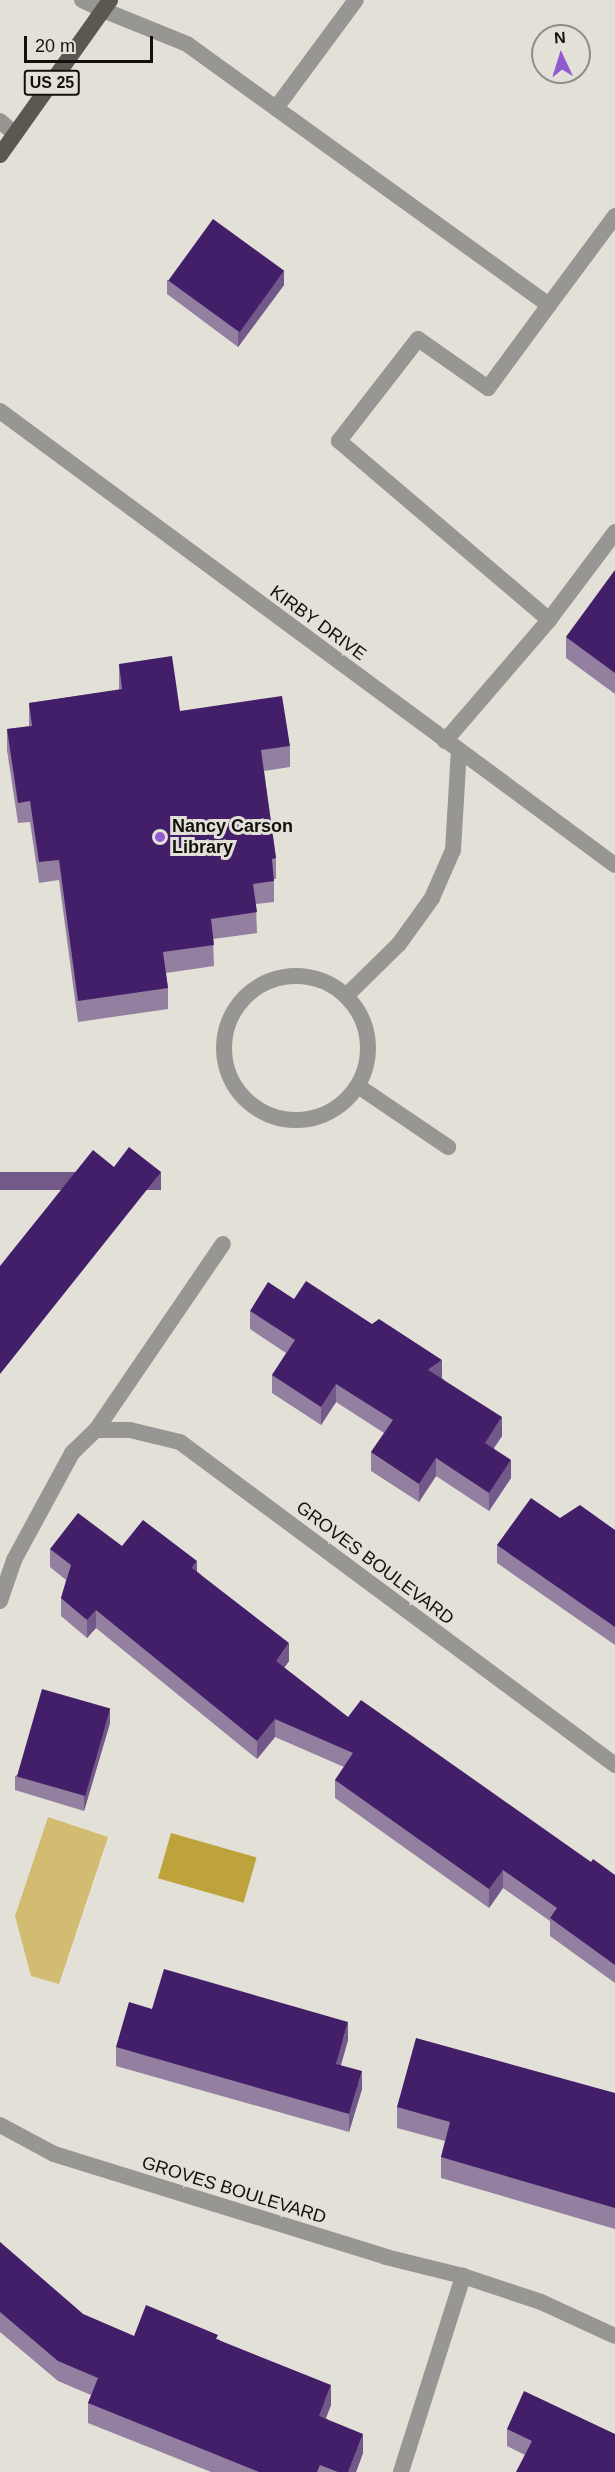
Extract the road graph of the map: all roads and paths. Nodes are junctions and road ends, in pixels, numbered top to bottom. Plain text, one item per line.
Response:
1 (82, 0) edge
2 (356, 0) edge
3 (106, 5) edge
4 (276, 108) junction
5 (0, 121) edge
6 (15, 134) junction
7 (0, 155) edge
8 (615, 216) edge
9 (549, 305) junction
10 (0, 411) edge
11 (615, 532) edge
12 (549, 621) junction
13 (452, 745) junction
14 (615, 865) edge
15 (346, 996) junction
16 (358, 1086) junction
17 (448, 1147) dead end
18 (223, 1244) dead end
19 (96, 1430) junction
20 (0, 1601) edge
21 (615, 1765) edge
22 (0, 2125) edge
23 (463, 2276) junction
24 (615, 2336) edge
25 (401, 2472) edge

1 - 3 street
2 - 4 street
3 - 4 street
3 - 6 main road, US 25
4 - 9 street
5 - 6 street
6 - 7 main road, US 25
8 - 9 street
9 - 12 street
10 - 13 street, KIRBY DRIVE
11 - 12 street
12 - 13 street
13 - 14 street, KIRBY DRIVE
13 - 15 street
15 - 16 street
15 - 16 street
16 - 17 street
18 - 19 street
19 - 20 street
19 - 21 street, GROVES BOULEVARD
22 - 23 street, GROVES BOULEVARD
23 - 24 street, GROVES BOULEVARD
23 - 25 street

